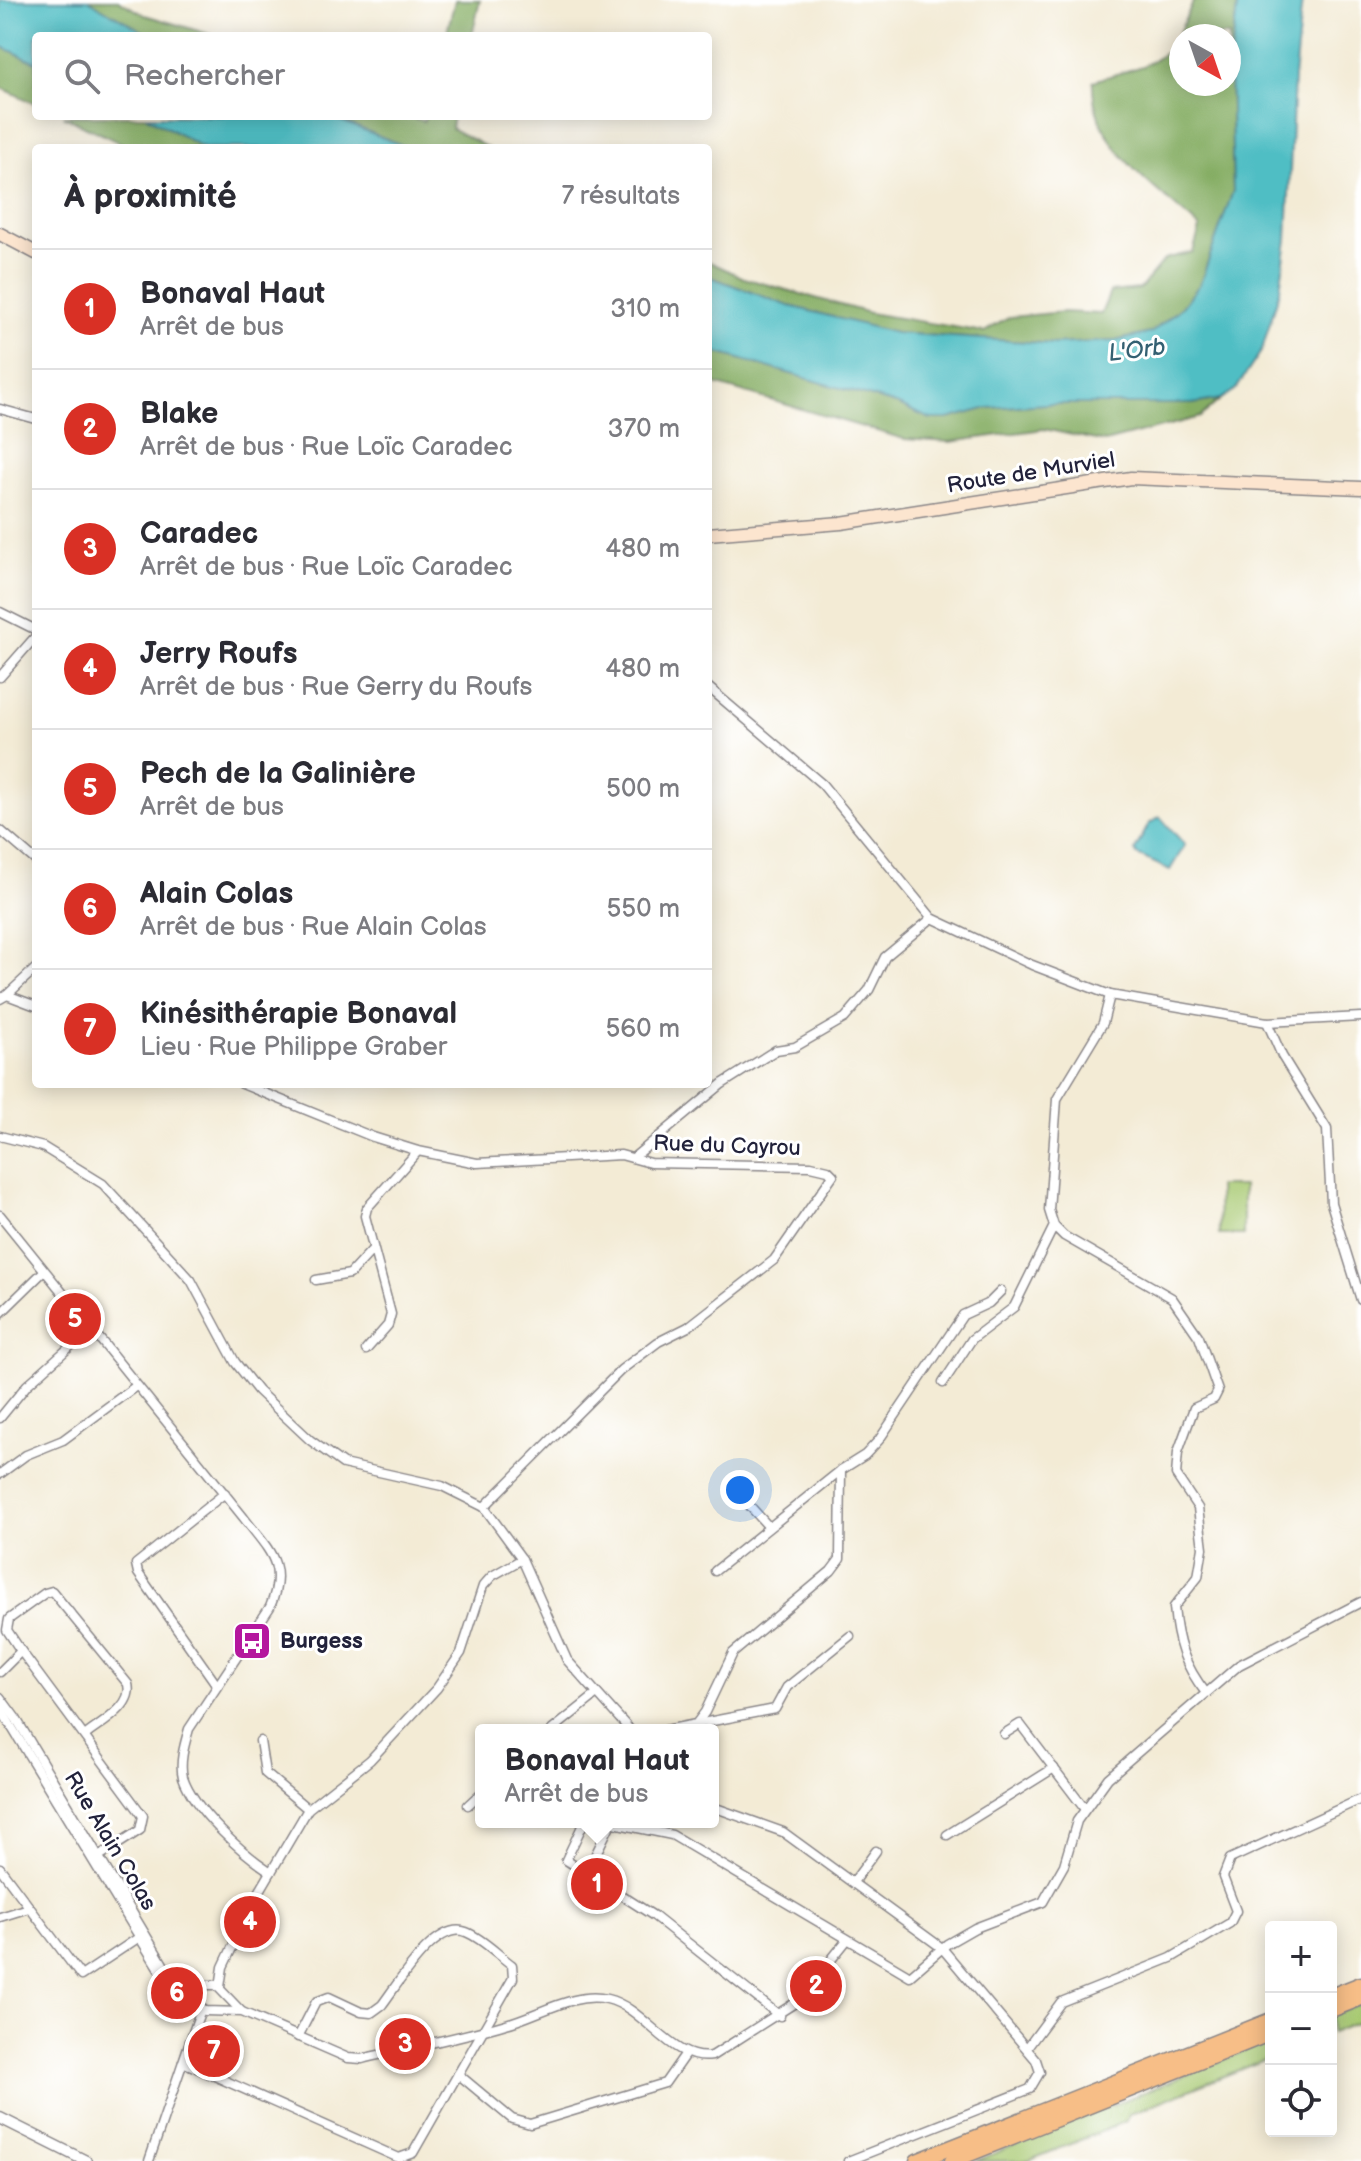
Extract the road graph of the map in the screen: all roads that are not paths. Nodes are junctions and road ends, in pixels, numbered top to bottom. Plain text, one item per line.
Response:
1 (0, 234) edge
2 (32, 251) edge
3 (0, 409) edge
4 (32, 418) edge
5 (1361, 488) edge
6 (712, 534) edge
7 (0, 612) edge
8 (32, 628) edge
9 (32, 641) edge
10 (0, 677) edge
11 (712, 690) edge
12 (0, 830) edge
13 (32, 854) edge
14 (932, 918) junction
15 (32, 972) edge
16 (1110, 995) junction
17 (4, 997) edge
18 (32, 1005) edge
19 (1361, 1017) edge
20 (1267, 1022) junction
21 (252, 1088) edge
22 (0, 1136) edge
23 (418, 1151) junction
24 (633, 1158) junction
25 (0, 1215) edge
26 (1054, 1226) junction
27 (372, 1250) junction
28 (44, 1271) junction
29 (316, 1280) dead end
30 (1001, 1291) dead end
31 (1361, 1300) edge
32 (0, 1314) edge
33 (91, 1328) junction
34 (366, 1350) dead end
35 (943, 1383) dead end
36 (136, 1386) junction
37 (0, 1418) edge
38 (841, 1470) junction
39 (0, 1474) edge
40 (225, 1493) junction
41 (738, 1493) dead end
42 (484, 1507) junction
43 (768, 1526) junction
44 (522, 1559) junction
45 (715, 1571) dead end
46 (1361, 1602) edge
47 (850, 1636) dead end
48 (21, 1651) junction
49 (1, 1667) edge
50 (216, 1684) junction
51 (1206, 1693) junction
52 (597, 1694) junction
53 (0, 1697) edge
54 (0, 1708) edge
55 (560, 1724) edge
56 (624, 1724) edge
57 (696, 1724) joint
58 (1004, 1734) dead end
59 (86, 1735) junction
60 (260, 1741) dead end
61 (1054, 1768) junction
62 (475, 1799) edge
63 (1361, 1799) edge
64 (468, 1805) dead end
65 (1084, 1808) junction
66 (308, 1809) junction
67 (719, 1809) edge
68 (581, 1828) edge
69 (607, 1828) edge
70 (639, 1828) edge
71 (947, 1835) dead end
72 (876, 1851) dead end
73 (98, 1857) junction
74 (0, 1868) edge
75 (271, 1872) junction
76 (587, 1872) junction
77 (854, 1881) junction
78 (29, 1908) junction
79 (0, 1917) edge
80 (138, 1938) junction
81 (847, 1940) junction
82 (942, 1948) junction
83 (223, 1967) junction
84 (1361, 1984) edge
85 (205, 1986) junction
86 (220, 1987) junction
87 (1337, 1994) edge
88 (225, 1998) junction
89 (1361, 1998) edge
90 (202, 2007) junction
91 (1337, 2008) edge
92 (220, 2009) junction
93 (242, 2012) junction
94 (780, 2016) junction
95 (1265, 2022) edge
96 (483, 2031) junction
97 (1265, 2035) edge
98 (298, 2037) junction
99 (1027, 2048) junction
100 (686, 2053) junction
101 (183, 2062) junction
102 (458, 2074) junction
103 (0, 2118) edge
104 (86, 2161) edge
105 (149, 2161) edge
106 (848, 2161) edge
107 (917, 2161) edge
108 (952, 2161) edge

1 - 2 main road
3 - 4 street
5 - 6 main road, Route de Murviel
7 - 8 street
9 - 10 street
11 - 14 street
12 - 13 street
14 - 16 street
14 - 24 street
15 - 17 street
16 - 20 street
16 - 26 street
17 - 18 street
19 - 20 street
20 - 31 street
21 - 23 street, Rue du Cayrou
22 - 42 street
23 - 24 street, Rue du Cayrou
23 - 27 street
24 - 42 street, Rue du Cayrou
25 - 28 street
26 - 35 street
26 - 51 street
27 - 29 street
27 - 34 street
28 - 32 street
28 - 33 street
30 - 38 street
33 - 36 street
33 - 37 street
36 - 39 street
36 - 40 street
38 - 43 street
38 - 57 street
40 - 50 street
40 - 50 street
41 - 43 street
42 - 44 street
43 - 45 street
44 - 52 street
44 - 66 street
46 - 51 street
47 - 57 street
48 - 49 street
48 - 59 street
48 - 59 street
50 - 75 street
51 - 65 street
52 - 55 street
52 - 56 street
53 - 73 street, Rue Alain Colas
54 - 80 street, Rue Alain Colas
58 - 61 street
59 - 73 street
60 - 66 street
61 - 65 street
61 - 71 street
62 - 64 street
63 - 99 street
65 - 82 street
66 - 75 street
67 - 77 street
68 - 76 street
69 - 76 street
70 - 81 street
72 - 77 street
73 - 85 street, Rue Alain Colas
74 - 78 street
75 - 83 street
76 - 94 street
77 - 82 street
78 - 79 street
78 - 80 street
80 - 90 street, Rue Alain Colas
81 - 82 street
81 - 94 street
82 - 99 street
83 - 85 street
83 - 86 street
84 - 87 highway
85 - 86 street, Rue Alain Colas
85 - 90 street
86 - 88 street
88 - 92 street
88 - 93 street
89 - 91 highway
90 - 92 street
90 - 101 street
92 - 93 street
93 - 98 street
94 - 100 street
95 - 107 highway
96 - 98 street
96 - 98 street
96 - 100 street
96 - 102 street
97 - 108 highway
99 - 106 street
100 - 102 street
101 - 102 street
101 - 105 street
103 - 104 street

